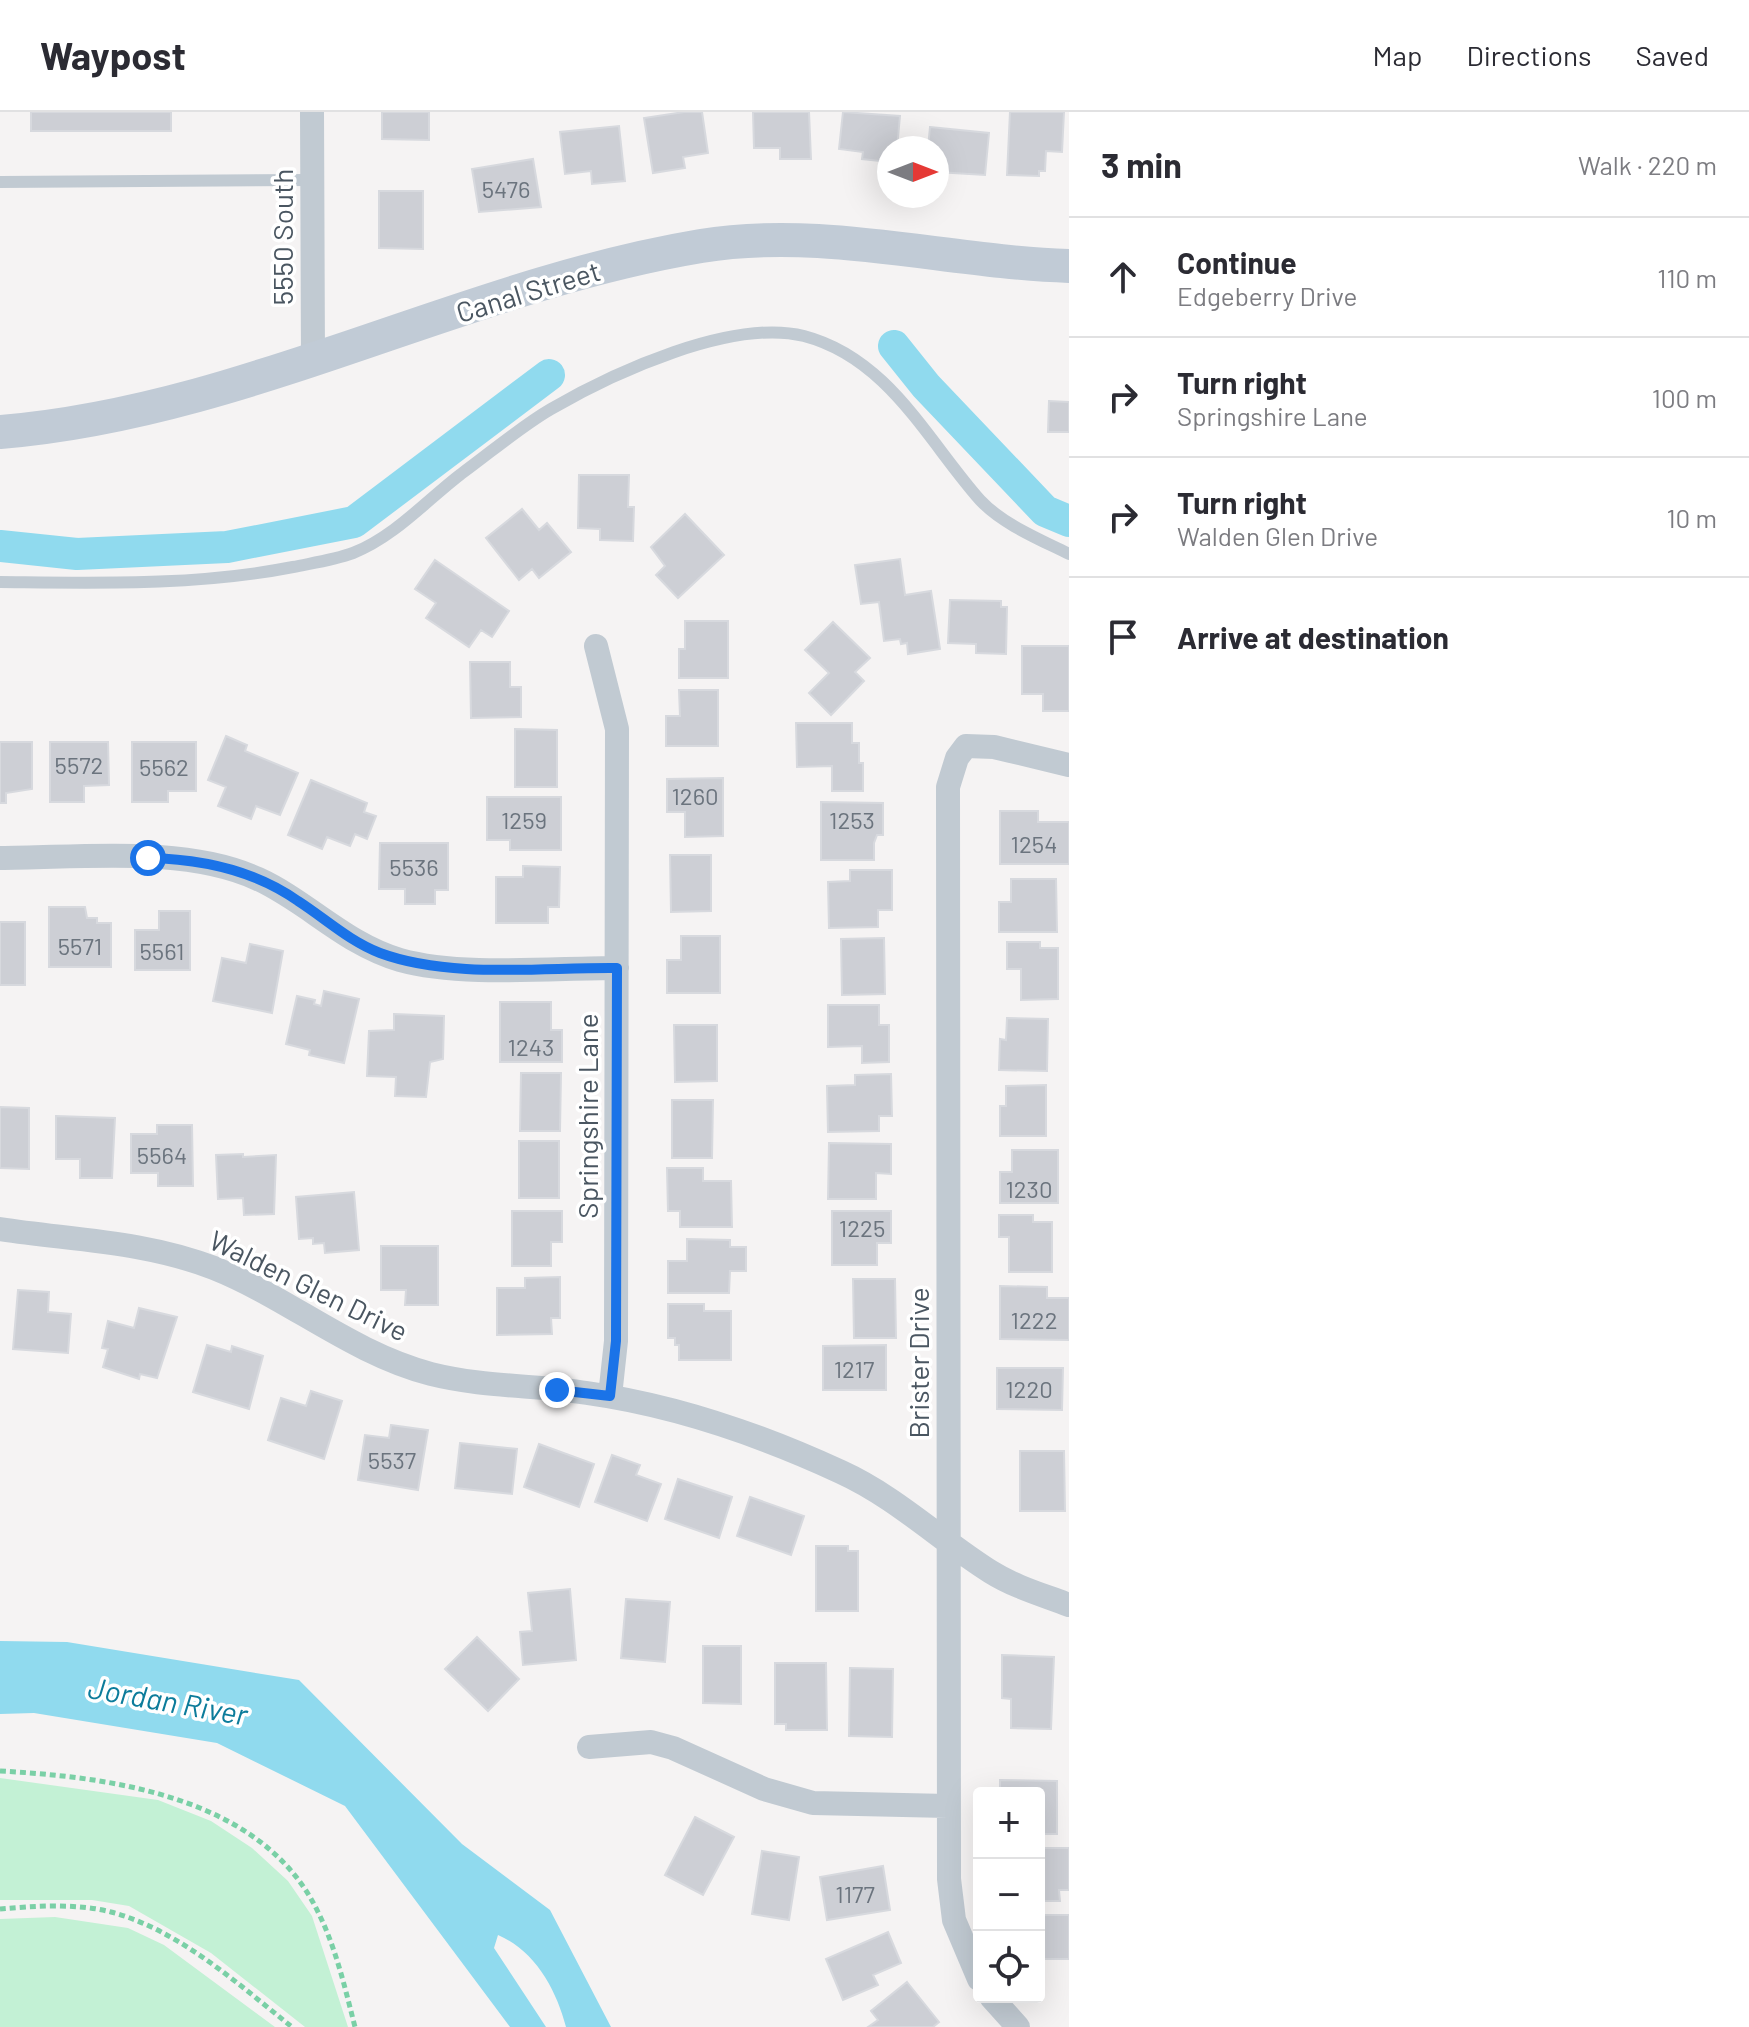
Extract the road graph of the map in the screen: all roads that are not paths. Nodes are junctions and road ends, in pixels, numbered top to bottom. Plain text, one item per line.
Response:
1 (312, 112) edge
2 (312, 180) junction
3 (0, 182) edge
4 (1069, 266) edge
5 (313, 361) junction
6 (0, 432) edge
7 (1069, 554) edge
8 (0, 582) edge
9 (596, 646) dead end
10 (1069, 765) edge
11 (0, 858) edge
12 (617, 968) junction
13 (0, 1229) edge
14 (610, 1396) junction
15 (948, 1544) junction
16 (1069, 1605) edge
17 (589, 1747) dead end
18 (948, 1806) junction
19 (973, 1965) edge
20 (996, 2003) edge
21 (1018, 2027) edge

1 - 2 street, 5550 South
2 - 3 lane
2 - 5 street, 5550 South
4 - 5 street, Canal Street
5 - 6 street, Canal Street
7 - 8 lane
9 - 12 street, Springshire Lane
10 - 15 street, Brister Drive
11 - 12 street
12 - 14 street, Springshire Lane
13 - 14 street, Walden Glen Drive
14 - 15 street, Walden Glen Drive
15 - 16 street, Walden Glen Drive
15 - 18 street, Brister Drive
17 - 18 street
18 - 19 street, Brister Drive
20 - 21 street

